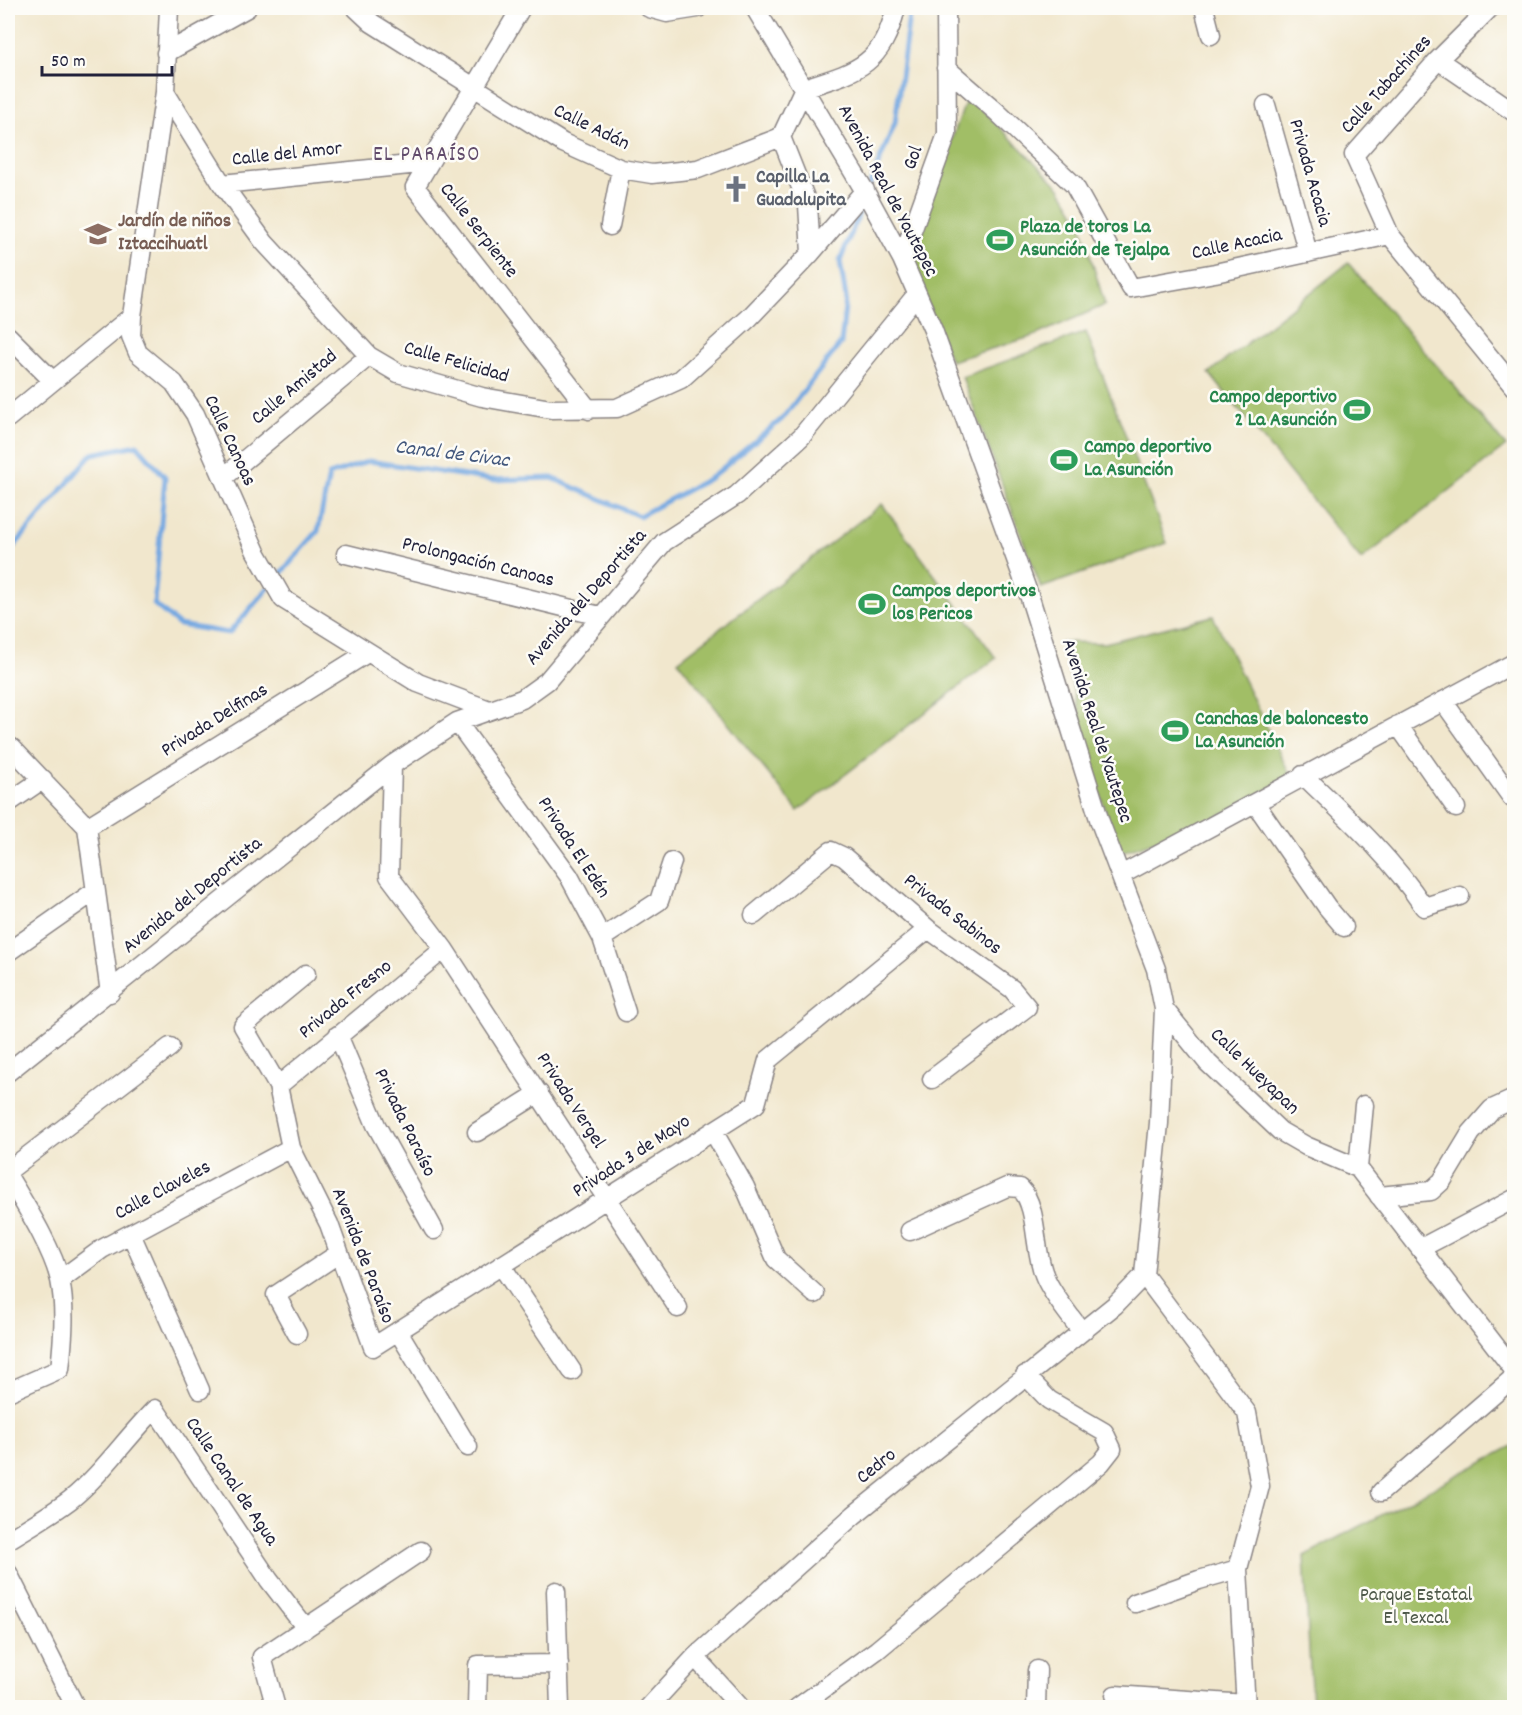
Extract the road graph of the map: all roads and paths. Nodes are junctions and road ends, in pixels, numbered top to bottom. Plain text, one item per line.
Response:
1 (169, 8) edge
2 (247, 8) edge
3 (356, 8) edge
4 (521, 8) edge
5 (649, 8) edge
6 (698, 8) edge
7 (755, 8) edge
8 (896, 8) edge
9 (946, 8) edge
10 (1204, 8) edge
11 (1490, 8) edge
12 (1211, 35) dead end
13 (166, 53) junction
14 (1438, 60) junction
15 (946, 68) junction
16 (473, 88) junction
17 (804, 88) junction
18 (165, 92) junction
19 (1266, 105) dead end
20 (1515, 112) edge
21 (781, 137) junction
22 (429, 164) junction
23 (621, 169) junction
24 (222, 184) junction
25 (866, 192) junction
26 (610, 226) dead end
27 (1390, 235) junction
28 (811, 253) junction
29 (1308, 253) junction
30 (902, 259) junction
31 (917, 294) junction
32 (132, 316) junction
33 (8, 336) edge
34 (369, 356) junction
35 (53, 381) junction
36 (1515, 387) edge
37 (589, 410) junction
38 (8, 418) edge
39 (223, 478) junction
40 (346, 554) dead end
41 (600, 616) junction
42 (367, 653) junction
43 (1515, 663) edge
44 (1443, 701) junction
45 (489, 710) junction
46 (457, 722) junction
47 (1398, 725) junction
48 (12, 748) dead end
49 (392, 765) junction
50 (1303, 775) junction
51 (43, 779) junction
52 (1512, 798) dead end
53 (8, 803) edge
54 (1255, 803) junction
55 (1456, 808) dead end
56 (87, 827) junction
57 (672, 862) dead end
58 (1121, 875) junction
59 (95, 891) junction
60 (1460, 896) dead end
61 (754, 915) dead end
62 (1344, 927) dead end
63 (928, 929) junction
64 (602, 938) junction
65 (444, 949) junction
66 (8, 952) edge
67 (306, 974) dead end
68 (110, 993) junction
69 (1164, 1009) junction
70 (626, 1012) dead end
71 (338, 1035) junction
72 (170, 1047) dead end
73 (8, 1072) edge
74 (933, 1079) dead end
75 (278, 1086) junction
76 (539, 1093) junction
77 (1515, 1099) edge
78 (1364, 1105) dead end
79 (713, 1131) junction
80 (477, 1132) dead end
81 (291, 1148) junction
82 (1358, 1168) junction
83 (8, 1171) edge
84 (8, 1176) edge
85 (1379, 1196) junction
86 (1515, 1198) edge
87 (607, 1200) junction
88 (434, 1230) dead end
89 (910, 1231) dead end
90 (131, 1234) junction
91 (1421, 1248) junction
92 (338, 1254) junction
93 (501, 1265) junction
94 (1144, 1275) junction
95 (60, 1280) junction
96 (815, 1294) dead end
97 (678, 1308) dead end
98 (398, 1331) junction
99 (1081, 1331) junction
100 (297, 1334) dead end
101 (373, 1347) joint
102 (1515, 1370) edge
103 (572, 1371) dead end
104 (1025, 1375) junction
105 (1515, 1377) edge
106 (200, 1390) dead end
107 (8, 1392) edge
108 (468, 1447) dead end
109 (1382, 1492) dead end
110 (8, 1540) edge
111 (421, 1551) dead end
112 (1238, 1569) junction
113 (8, 1573) edge
114 (556, 1590) dead end
115 (1135, 1603) dead end
116 (306, 1628) junction
117 (694, 1657) junction
118 (559, 1664) junction
119 (1037, 1670) dead end
120 (1115, 1695) dead end
121 (649, 1706) edge
122 (1246, 1706) edge
123 (76, 1707) edge
124 (276, 1707) edge
125 (477, 1707) edge
126 (560, 1707) edge
127 (741, 1707) edge
128 (797, 1707) edge
129 (1036, 1707) edge

1 - 13 street, Calle Canoas
2 - 13 street
3 - 16 street, Calle Adán
4 - 16 street, Calle Serpiente
5 - 6 street
7 - 17 street, Avenida Real de Yautepec
8 - 17 street
9 - 15 street, Gol
10 - 12 street
11 - 14 street, Calle Tabachines
13 - 18 street, Calle Canoas
14 - 20 street
14 - 27 street, Calle Tabachines
15 - 29 street, Calle Acacia
15 - 30 street, Gol
16 - 22 street, Calle Serpiente
16 - 23 street, Calle Adán
17 - 21 street
17 - 25 street, Avenida Real de Yautepec
18 - 24 street, Calle Felicidad
18 - 32 street, Calle Canoas
19 - 29 street, Privada Acacia
21 - 23 street, Calle Adán
21 - 28 street
22 - 24 street, Calle del Amor
22 - 37 street, Calle Serpiente
23 - 26 street
24 - 34 street, Calle Felicidad
25 - 28 street, Calle Felicidad
25 - 30 street, Avenida Real de Yautepec
27 - 29 street, Calle Acacia
27 - 36 street
28 - 37 street, Calle Felicidad
30 - 31 street, Avenida Real de Yautepec
31 - 41 street, Avenida del Deportista
31 - 58 street, Avenida Real de Yautepec
32 - 35 street
32 - 39 street, Calle Canoas
33 - 35 street
34 - 37 street, Calle Felicidad
34 - 39 street, Calle Amistad
35 - 38 street
39 - 42 street, Calle Canoas
40 - 41 street, Prolongación Canoas
41 - 45 street, Avenida del Deportista
42 - 45 street, Calle Canoas
42 - 56 street, Privada Delfinas
43 - 44 street
44 - 47 street
44 - 52 street
45 - 46 street, Avenida del Deportista
46 - 49 street, Avenida del Deportista
46 - 64 street, Privada El Edén
47 - 50 street
47 - 55 street
48 - 51 street
49 - 65 street, Privada Vergel
49 - 68 street, Avenida del Deportista
50 - 54 street
50 - 60 street
51 - 53 street
51 - 56 street
54 - 58 street
54 - 62 street
56 - 59 street
57 - 64 street
58 - 69 street, Avenida Real de Yautepec
59 - 66 street
59 - 68 street
61 - 63 street, Privada Sabinos
63 - 74 street, Privada Sabinos
63 - 79 street, Privada 3 de Mayo
64 - 70 street, Privada El Edén
65 - 71 street, Privada Fresno
65 - 76 street, Privada Vergel
67 - 75 street, Avenida de Paraíso
68 - 73 street, Avenida del Deportista
69 - 82 street, Calle Hueyapan
69 - 94 street, Avenida Real de Yautepec
71 - 75 street, Privada Fresno
71 - 88 street, Privada Paraíso
72 - 83 street
75 - 81 street, Avenida de Paraíso
76 - 80 street
76 - 87 street, Privada Vergel
77 - 85 street
78 - 82 street
79 - 87 street, Privada 3 de Mayo
79 - 96 street
81 - 90 street, Calle Claveles
81 - 92 street, Avenida de Paraíso
82 - 85 street
84 - 95 street
85 - 91 street
86 - 91 street
87 - 93 street, Privada 3 de Mayo
87 - 97 street, Privada Vergel
89 - 99 street
90 - 95 street, Calle Claveles
90 - 106 street
91 - 102 street
92 - 100 street
92 - 101 street, Avenida de Paraíso
93 - 98 street, Privada 3 de Mayo
93 - 103 street
94 - 99 street, Cedro
94 - 112 street
95 - 107 street
98 - 101 street, Privada 3 de Mayo
98 - 108 street
99 - 104 street, Cedro
104 - 117 street, Cedro
104 - 128 street
105 - 109 street
110 - 116 street, Calle Canal de Agua
111 - 116 street
112 - 115 street
112 - 122 street
113 - 123 street
114 - 118 street
116 - 124 street
117 - 121 street, Cedro
117 - 127 street
118 - 125 street
118 - 126 street
119 - 129 street
120 - 122 street

